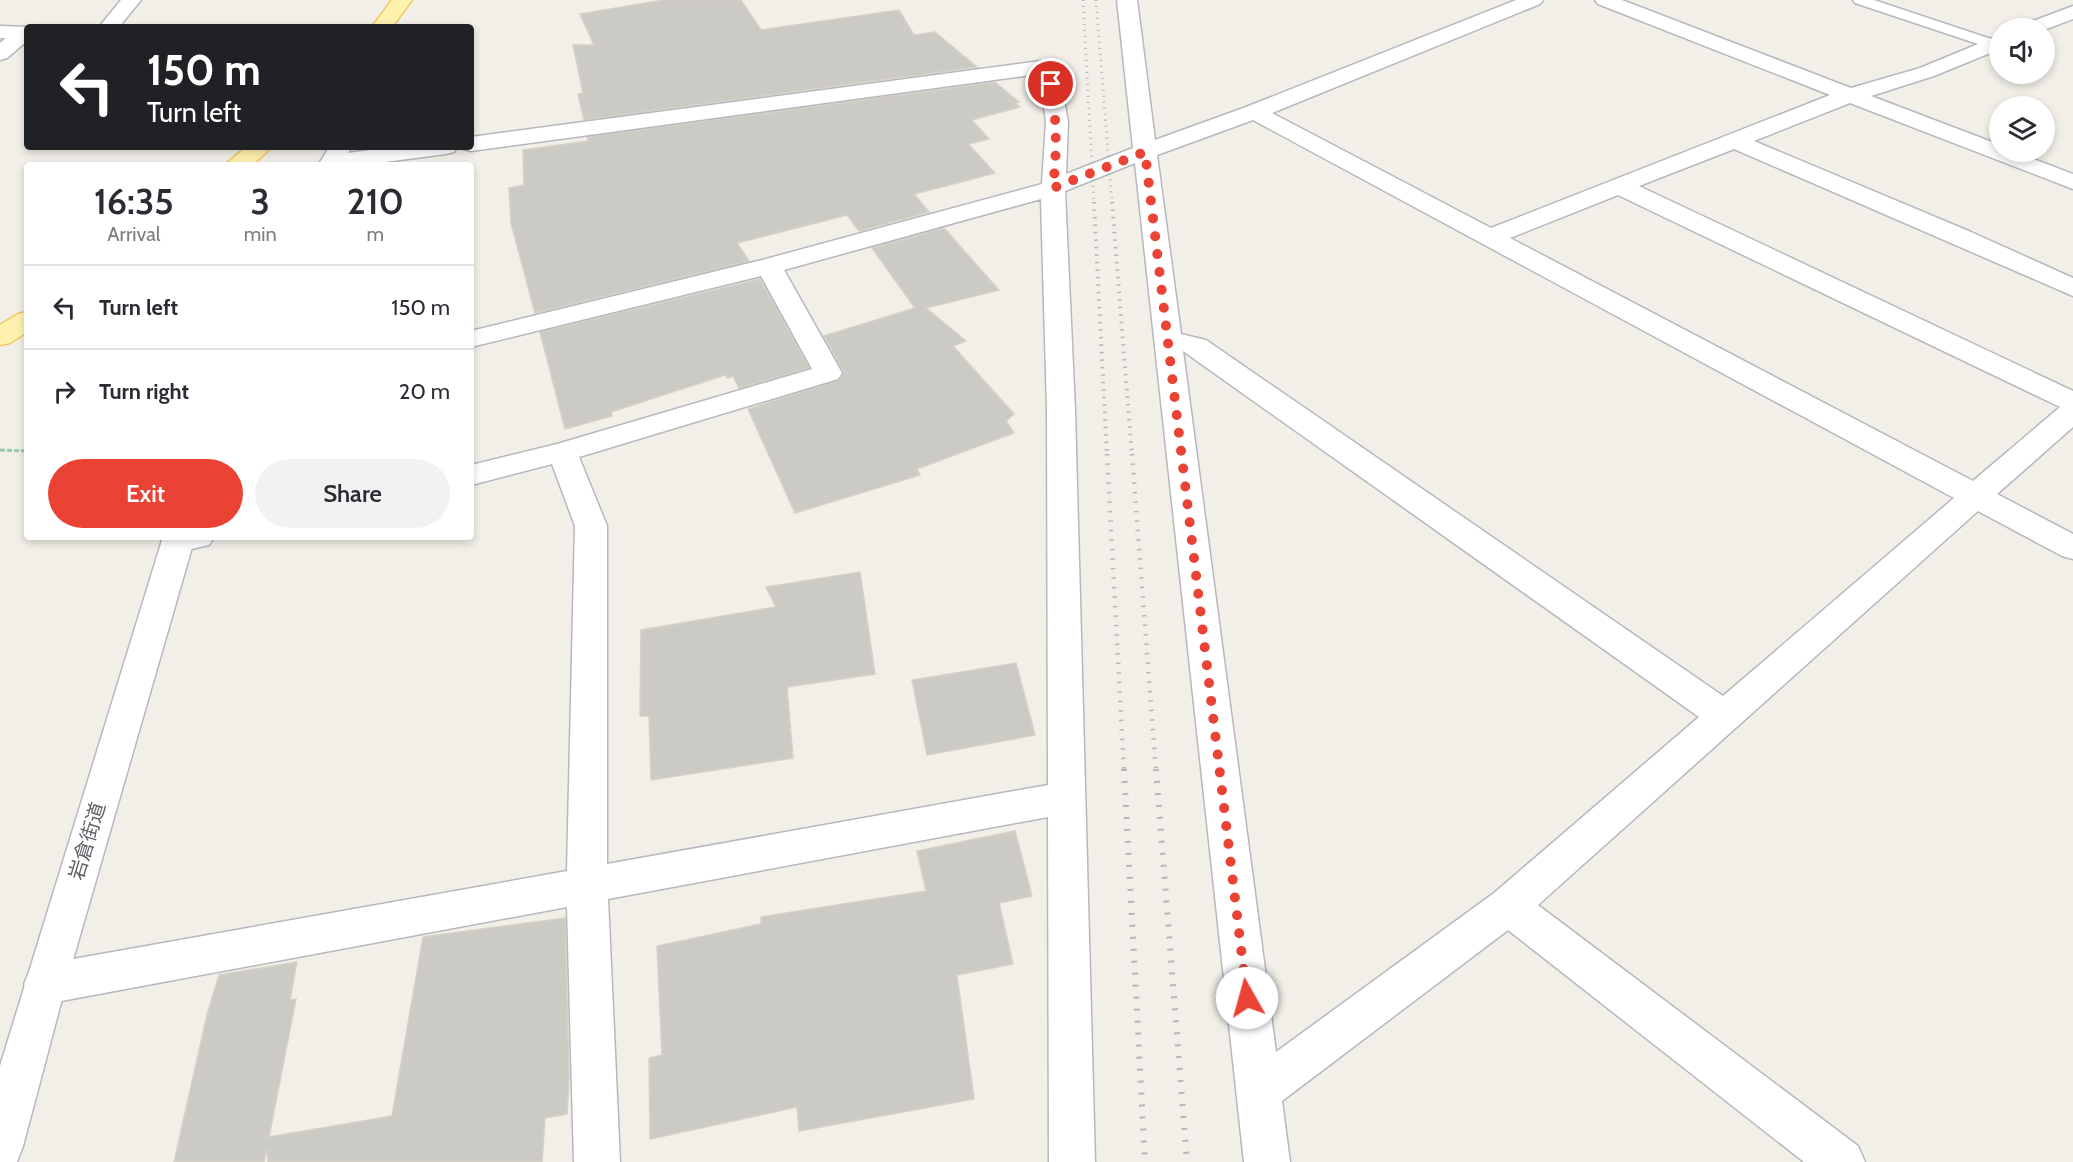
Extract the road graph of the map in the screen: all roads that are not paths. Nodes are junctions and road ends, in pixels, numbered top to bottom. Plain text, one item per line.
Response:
1 (131, 0) edge
2 (402, 0) edge
3 (1127, 0) edge
4 (1533, 0) edge
5 (1605, 0) edge
6 (1860, 0) edge
7 (2073, 12) edge
8 (2055, 19) edge
9 (111, 24) edge
10 (384, 24) edge
11 (0, 32) edge
12 (24, 33) edge
13 (24, 35) edge
14 (1989, 41) edge
15 (1989, 46) edge
16 (0, 54) edge
17 (1850, 95) junction
18 (1254, 112) junction
19 (1735, 141) junction
20 (474, 144) edge
21 (257, 150) edge
22 (415, 150) edge
23 (1145, 152) junction
24 (334, 158) edge
25 (241, 162) edge
26 (2073, 182) edge
27 (1619, 186) junction
28 (1053, 188) junction
29 (1492, 236) junction
30 (769, 266) junction
31 (2073, 288) edge
32 (24, 322) edge
33 (0, 337) edge
34 (474, 338) edge
35 (1169, 339) junction
36 (2073, 402) edge
37 (2073, 411) edge
38 (562, 452) junction
39 (474, 474) edge
40 (1976, 495) junction
41 (184, 540) edge
42 (2073, 548) edge
43 (1724, 716) junction
44 (1066, 798) junction
45 (587, 885) junction
46 (1508, 906) junction
47 (45, 984) junction
48 (1258, 1092) junction
49 (0, 1146) edge
50 (597, 1162) edge
51 (1072, 1162) edge
52 (1267, 1162) edge
53 (1842, 1162) edge

1 - 9 street
2 - 10 main road
3 - 23 street
4 - 18 street
5 - 17 street
6 - 14 lane
7 - 8 street
11 - 12 street
13 - 16 street
15 - 17 street
17 - 19 street
17 - 26 street
18 - 23 street
18 - 29 street
19 - 27 street
19 - 31 street
20 - 28 street
21 - 25 main road
22 - 24 street
23 - 28 street
23 - 35 street
27 - 29 street
27 - 36 street
28 - 30 street
28 - 44 street
29 - 40 street
30 - 34 street
30 - 38 street
32 - 33 main road
35 - 43 street
35 - 48 street
37 - 40 street
38 - 39 street
38 - 45 street
40 - 42 street
40 - 43 street
41 - 47 street, 岩倉街道
43 - 46 street
44 - 45 street
44 - 51 street
45 - 47 street
45 - 50 street
46 - 48 street
46 - 53 street
47 - 49 street, 岩倉街道
48 - 52 street

